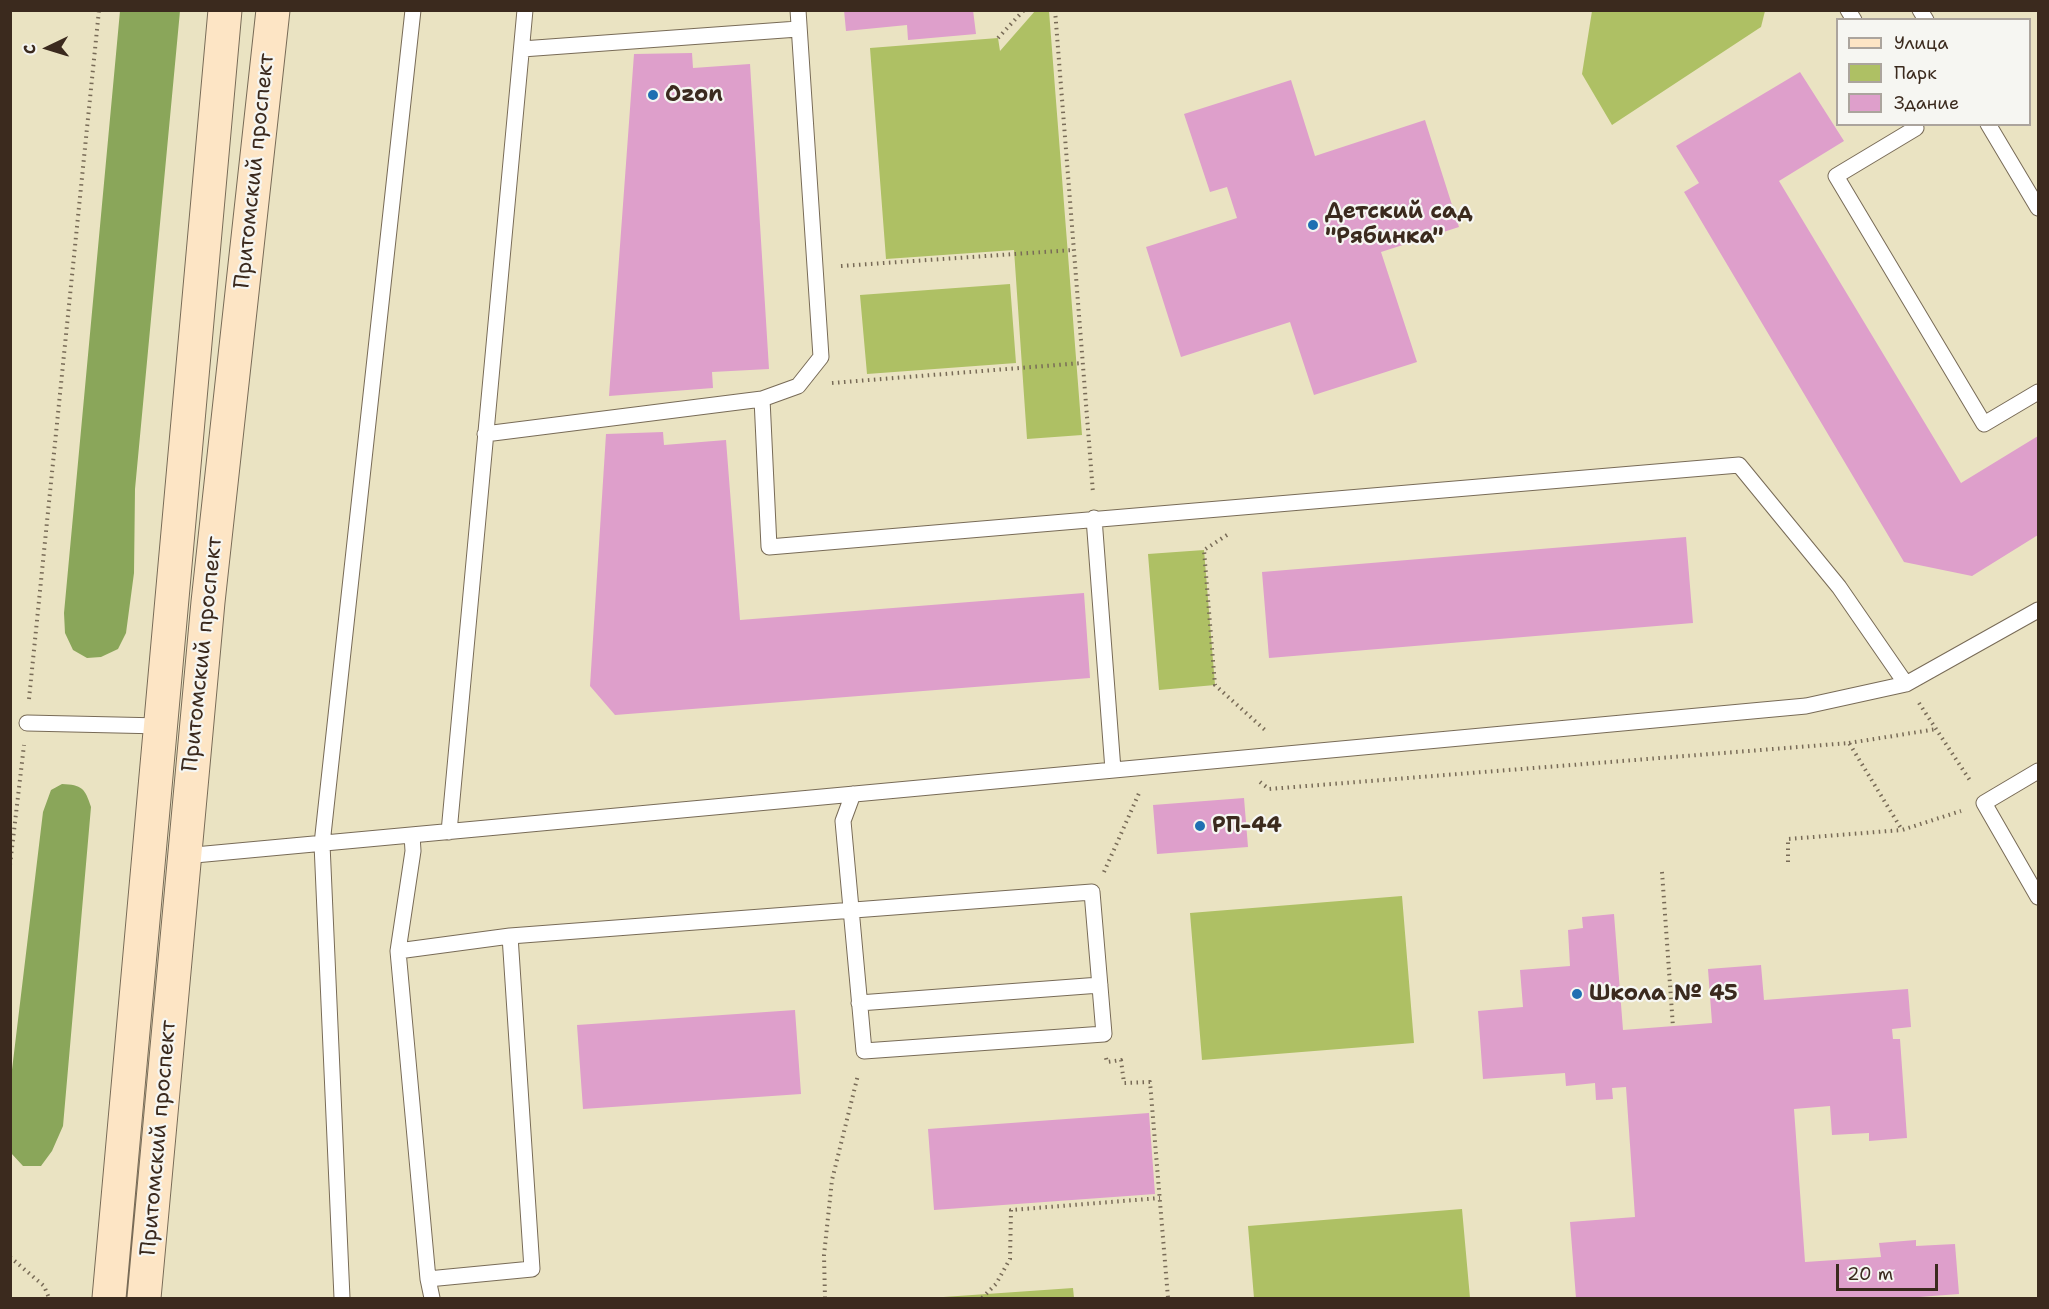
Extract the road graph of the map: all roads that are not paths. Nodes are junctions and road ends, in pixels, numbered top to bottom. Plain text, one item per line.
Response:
1 (225, 10) edge
2 (273, 10) edge
3 (413, 10) edge
4 (525, 10) edge
5 (798, 10) edge
6 (798, 29) junction
7 (522, 49) junction
8 (1915, 126) edge
9 (1989, 126) edge
10 (2038, 208) edge
11 (2038, 392) edge
12 (762, 399) junction
13 (485, 434) junction
14 (1094, 518) junction
15 (2038, 610) edge
16 (1906, 684) junction
17 (27, 723) road end
18 (161, 726) junction
19 (1113, 770) junction
20 (2038, 771) edge
21 (853, 795) junction
22 (449, 832) junction
23 (412, 835) junction
24 (322, 844) junction
25 (184, 856) junction
26 (2038, 897) edge
27 (850, 911) junction
28 (510, 936) junction
29 (398, 951) junction
30 (1100, 985) junction
31 (859, 1003) junction
32 (428, 1279) junction
33 (109, 1299) edge
34 (144, 1299) edge
35 (342, 1299) edge
36 (432, 1299) edge

1 - 18 main road, Притомский проспект
2 - 25 main road, Притомский проспект
3 - 24 lane
4 - 7 lane
5 - 6 lane
6 - 7 lane
6 - 12 lane
7 - 13 lane
8 - 11 lane
9 - 10 lane
12 - 13 lane
12 - 14 lane
13 - 22 lane
14 - 16 lane
14 - 19 lane
15 - 16 lane
16 - 19 lane
17 - 18 lane
18 - 33 main road, Притомский проспект
19 - 21 lane
20 - 26 lane
21 - 22 lane
21 - 27 lane
22 - 23 lane
23 - 24 lane
23 - 29 lane
24 - 25 lane
24 - 35 lane
25 - 34 main road, Притомский проспект
27 - 28 lane
27 - 30 lane
27 - 31 lane
28 - 29 lane
28 - 32 lane
29 - 32 lane
30 - 31 lane
30 - 31 lane
32 - 36 lane

